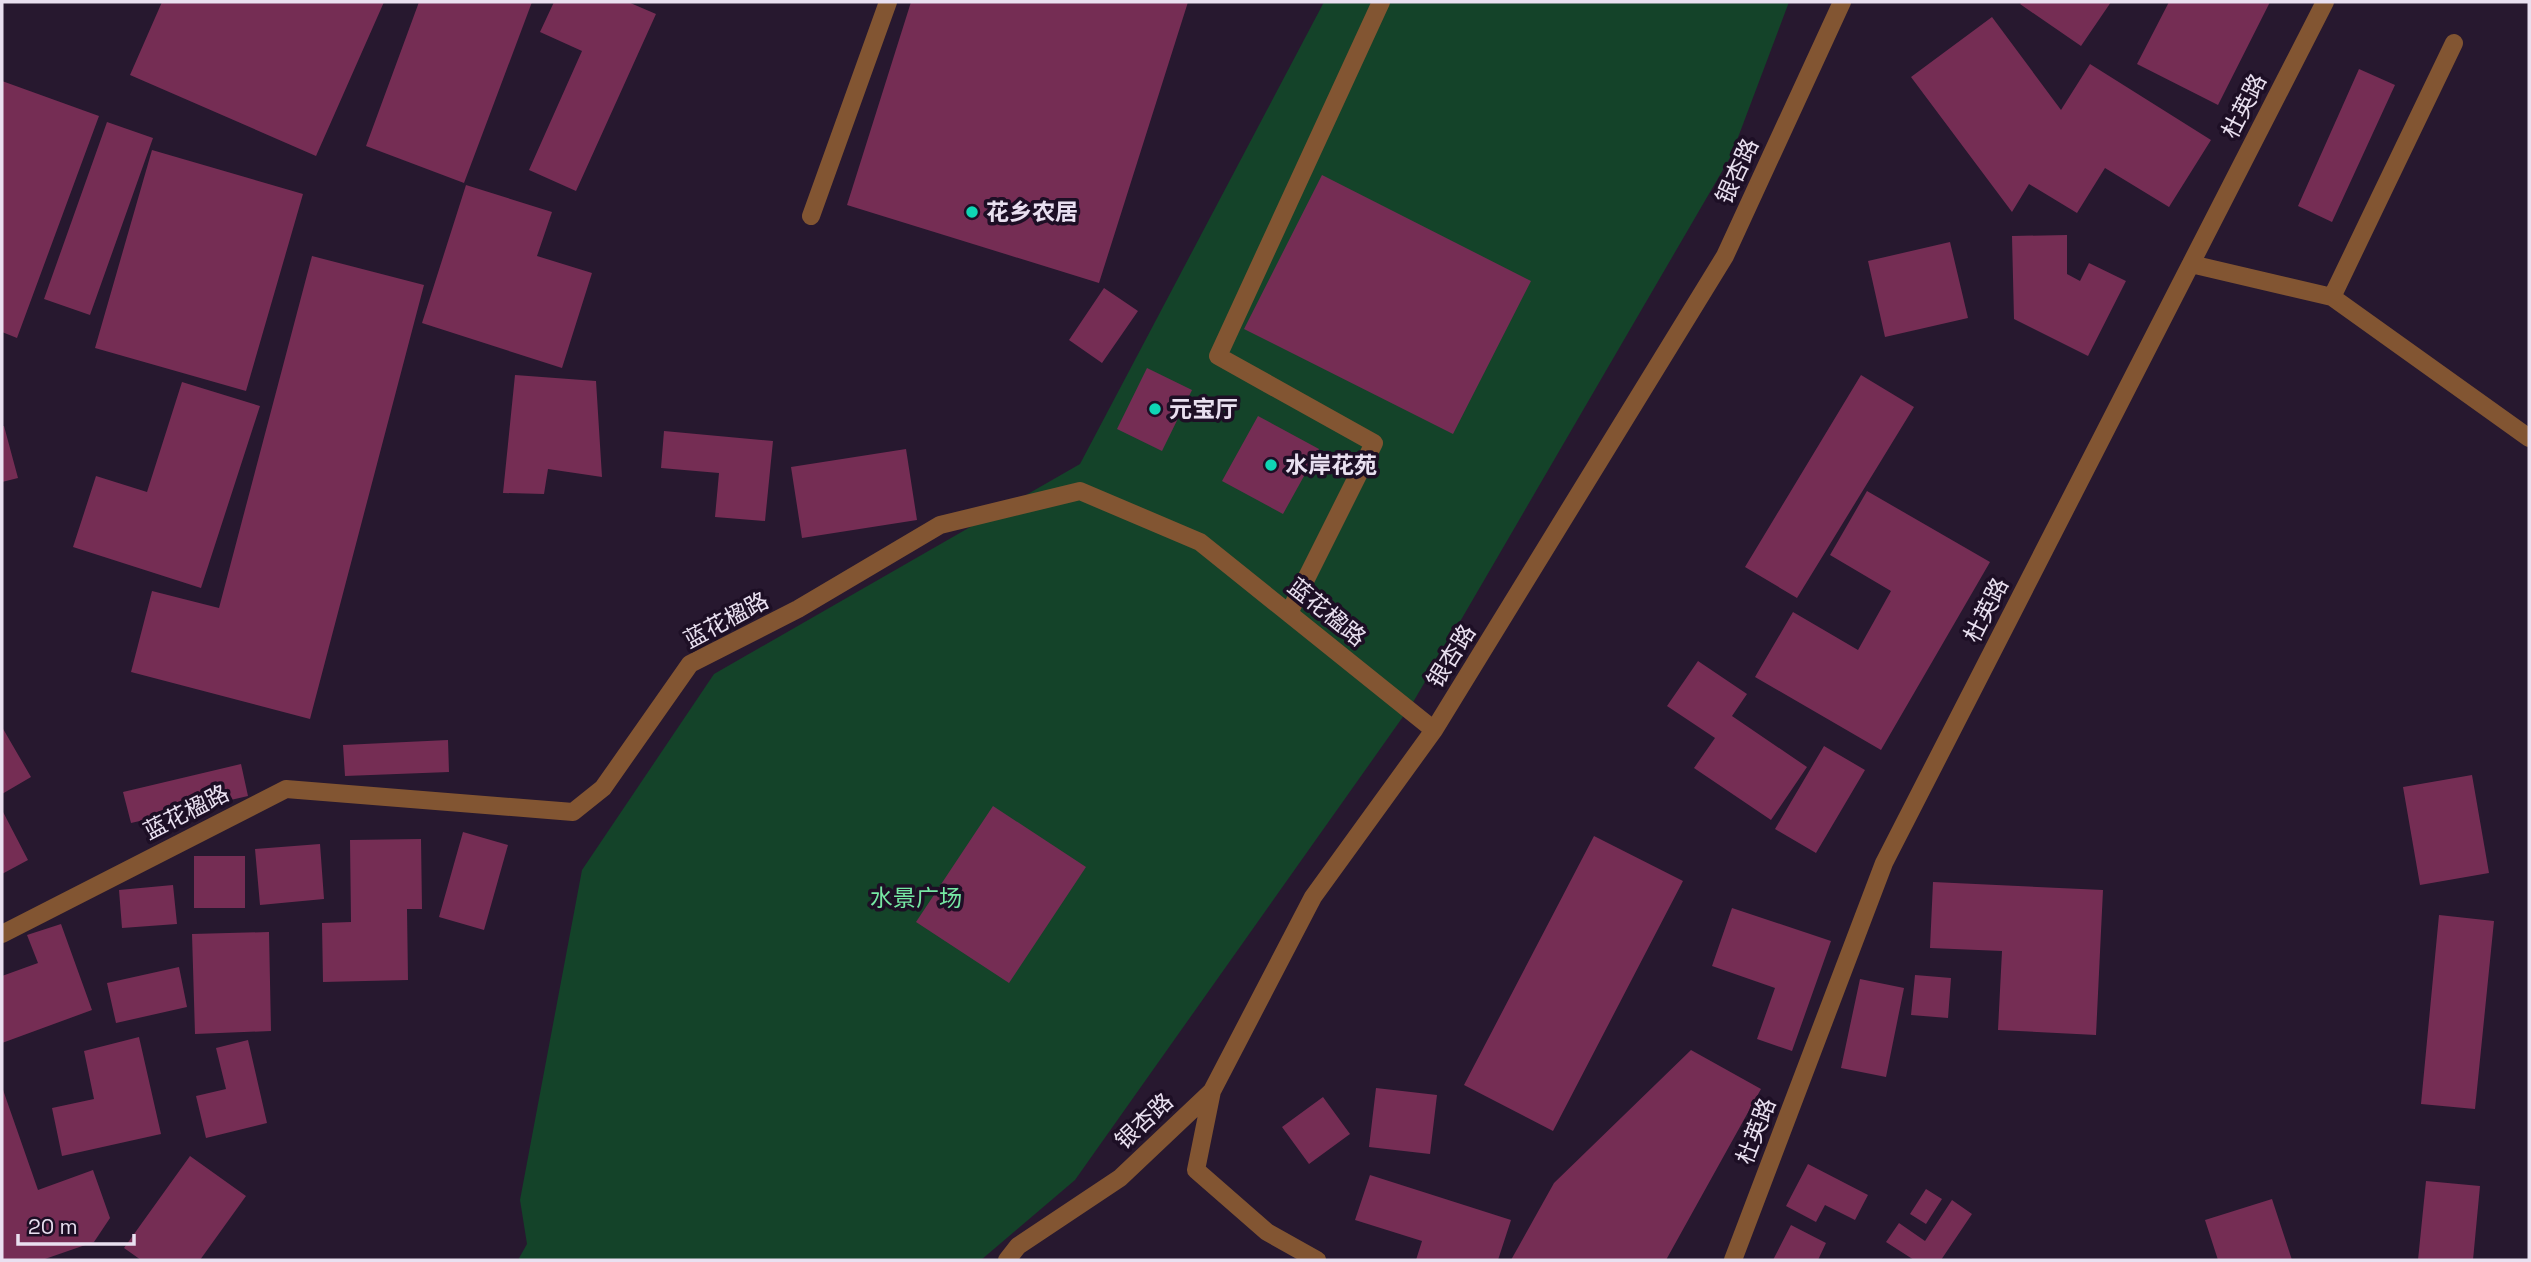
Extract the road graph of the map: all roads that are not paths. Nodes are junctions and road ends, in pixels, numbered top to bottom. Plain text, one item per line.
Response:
1 (888, 2) edge
2 (1381, 2) edge
3 (1842, 2) edge
4 (2325, 2) edge
5 (2454, 43) dead end
6 (811, 216) dead end
7 (2191, 264) junction
8 (2332, 297) junction
9 (2529, 438) edge
10 (1289, 613) junction
11 (1434, 730) junction
12 (2, 934) edge
13 (1212, 1091) junction
14 (1007, 1260) edge
15 (1317, 1260) edge
16 (1733, 1260) edge

1 - 6 street
2 - 10 street
3 - 11 street, 银杏路
4 - 7 street, 杜英路
5 - 8 street
7 - 8 street
7 - 16 street, 杜英路
8 - 9 street
10 - 11 street, 蓝花楹路
10 - 12 street, 蓝花楹路
11 - 13 street, 银杏路
13 - 14 street, 银杏路
13 - 15 street

